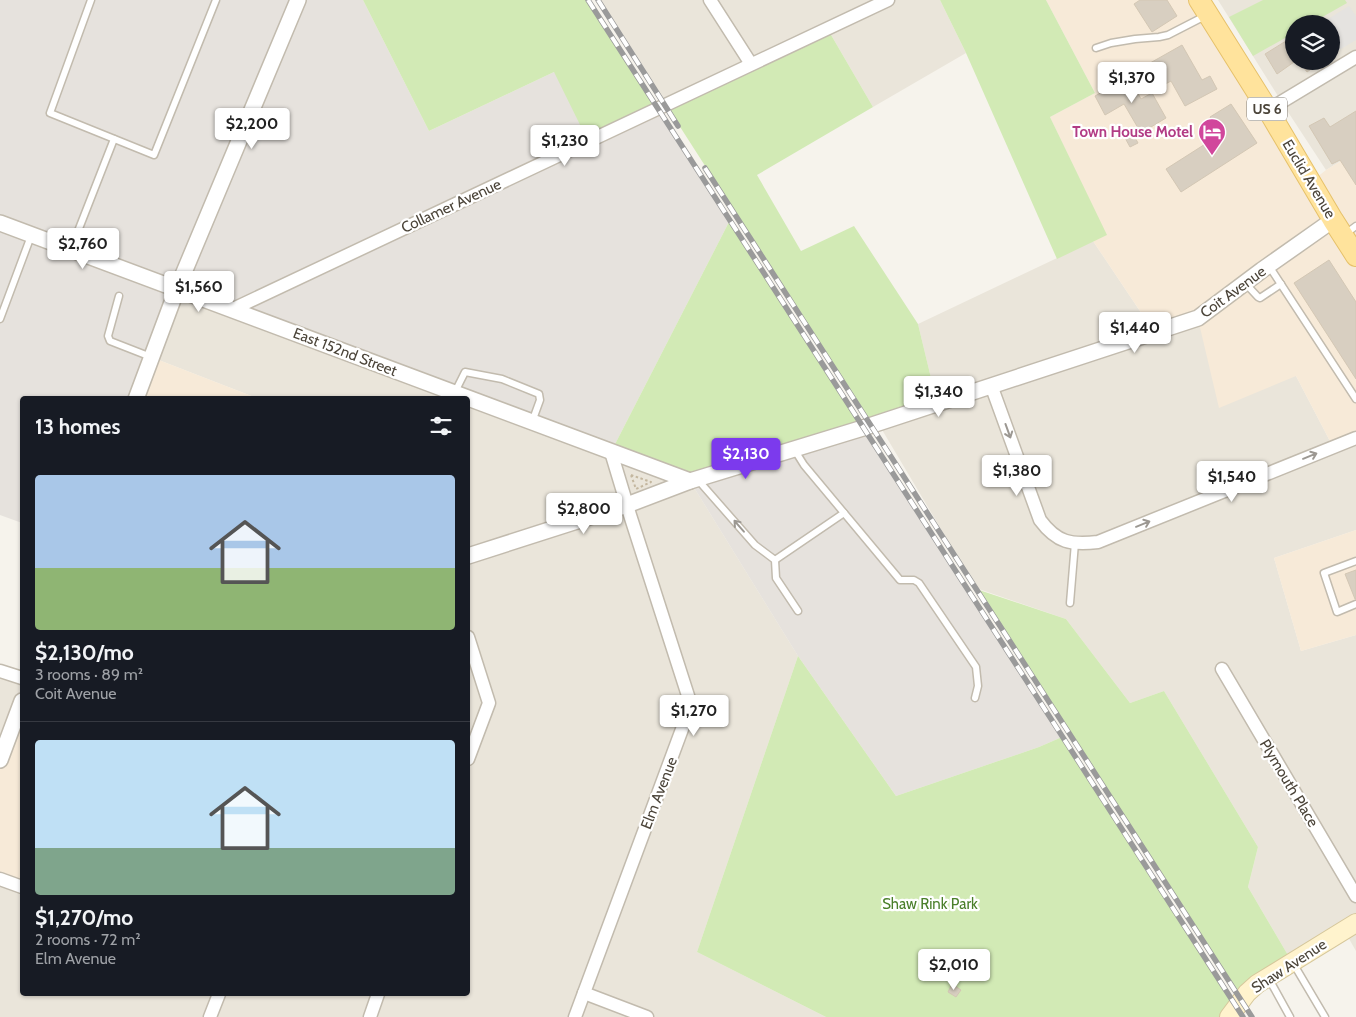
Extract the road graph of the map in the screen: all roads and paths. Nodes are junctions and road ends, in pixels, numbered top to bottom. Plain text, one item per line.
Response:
1 (91, 0) edge
2 (216, 0) edge
3 (298, 0) edge
4 (710, 0) edge
5 (888, 0) edge
6 (1204, 7) edge
7 (1096, 48) dead end
8 (1356, 57) edge
9 (751, 64) junction
10 (1268, 110) junction
11 (114, 139) junction
12 (0, 223) edge
13 (1344, 227) edge
14 (32, 235) junction
15 (71, 250) junction
16 (1356, 256) edge
17 (1269, 266) junction
18 (1245, 283) junction
19 (1281, 284) junction
20 (177, 289) junction
21 (119, 296) dead end
22 (231, 310) junction
23 (0, 319) edge
24 (151, 357) junction
25 (991, 385) junction
26 (455, 394) junction
27 (137, 396) edge
28 (460, 396) edge
29 (470, 399) edge
30 (1356, 399) edge
31 (532, 422) junction
32 (1356, 438) edge
33 (794, 449) junction
34 (611, 452) junction
35 (631, 475) joint
36 (693, 480) junction
37 (627, 506) junction
38 (844, 513) junction
39 (1075, 543) junction
40 (470, 555) edge
41 (775, 560) junction
42 (1356, 561) edge
43 (1070, 603) dead end
44 (1356, 604) edge
45 (798, 611) dead end
46 (470, 644) edge
47 (1222, 669) dead end
48 (0, 671) edge
49 (20, 677) edge
50 (974, 698) dead end
51 (20, 706) edge
52 (470, 754) edge
53 (0, 760) edge
54 (0, 879) edge
55 (20, 886) edge
56 (1356, 896) edge
57 (1356, 923) edge
58 (1292, 962) junction
59 (1268, 977) junction
60 (584, 992) junction
61 (218, 996) edge
62 (377, 996) edge
63 (210, 1017) edge
64 (370, 1017) edge
65 (575, 1017) edge
66 (647, 1017) edge
67 (1229, 1017) edge
68 (1290, 1017) edge
69 (1325, 1017) edge

1 - 11 lane
2 - 11 lane
3 - 20 street
4 - 9 street
5 - 9 street, Collamer Avenue
6 - 7 lane
6 - 10 main road, Euclid Avenue / US 6
8 - 10 street
9 - 22 street, Collamer Avenue
10 - 13 main road, Euclid Avenue / US 6
11 - 15 lane
12 - 14 street, East 152nd Street
13 - 16 main road, Euclid Avenue / US 6
13 - 17 street, Coit Avenue
14 - 15 street, East 152nd Street
14 - 23 lane
15 - 20 street, East 152nd Street
17 - 18 street, Coit Avenue
17 - 19 lane
18 - 19 lane
18 - 25 street, Coit Avenue
19 - 30 lane
20 - 22 street, East 152nd Street
20 - 24 street
21 - 24 lane
22 - 26 street, East 152nd Street
24 - 27 street
25 - 33 street, Coit Avenue
25 -> 39 street
26 - 28 street, East 152nd Street
26 - 31 lane
29 - 31 street, East 152nd Street
31 - 34 street, East 152nd Street
39 -> 32 street
33 - 36 street, Coit Avenue
33 - 38 lane
34 - 36 street, East 152nd Street
34 - 37 street, Elm Avenue
35 - 35 path
36 - 37 street, Coit Avenue
41 -> 36 lane
37 - 40 street, Coit Avenue
37 - 60 street, Elm Avenue
38 - 41 lane
38 - 50 lane
39 - 43 lane
41 - 45 lane
42 - 44 lane
46 - 52 street
47 - 56 street, Plymouth Place
48 - 49 street
51 - 53 street
54 - 55 street
57 - 58 main road, Shaw Avenue
58 - 59 main road, Shaw Avenue
58 - 69 lane
59 - 67 main road, Shaw Avenue
59 - 68 lane
60 - 65 street, Elm Avenue
60 - 66 street
61 - 63 street
62 - 64 street

